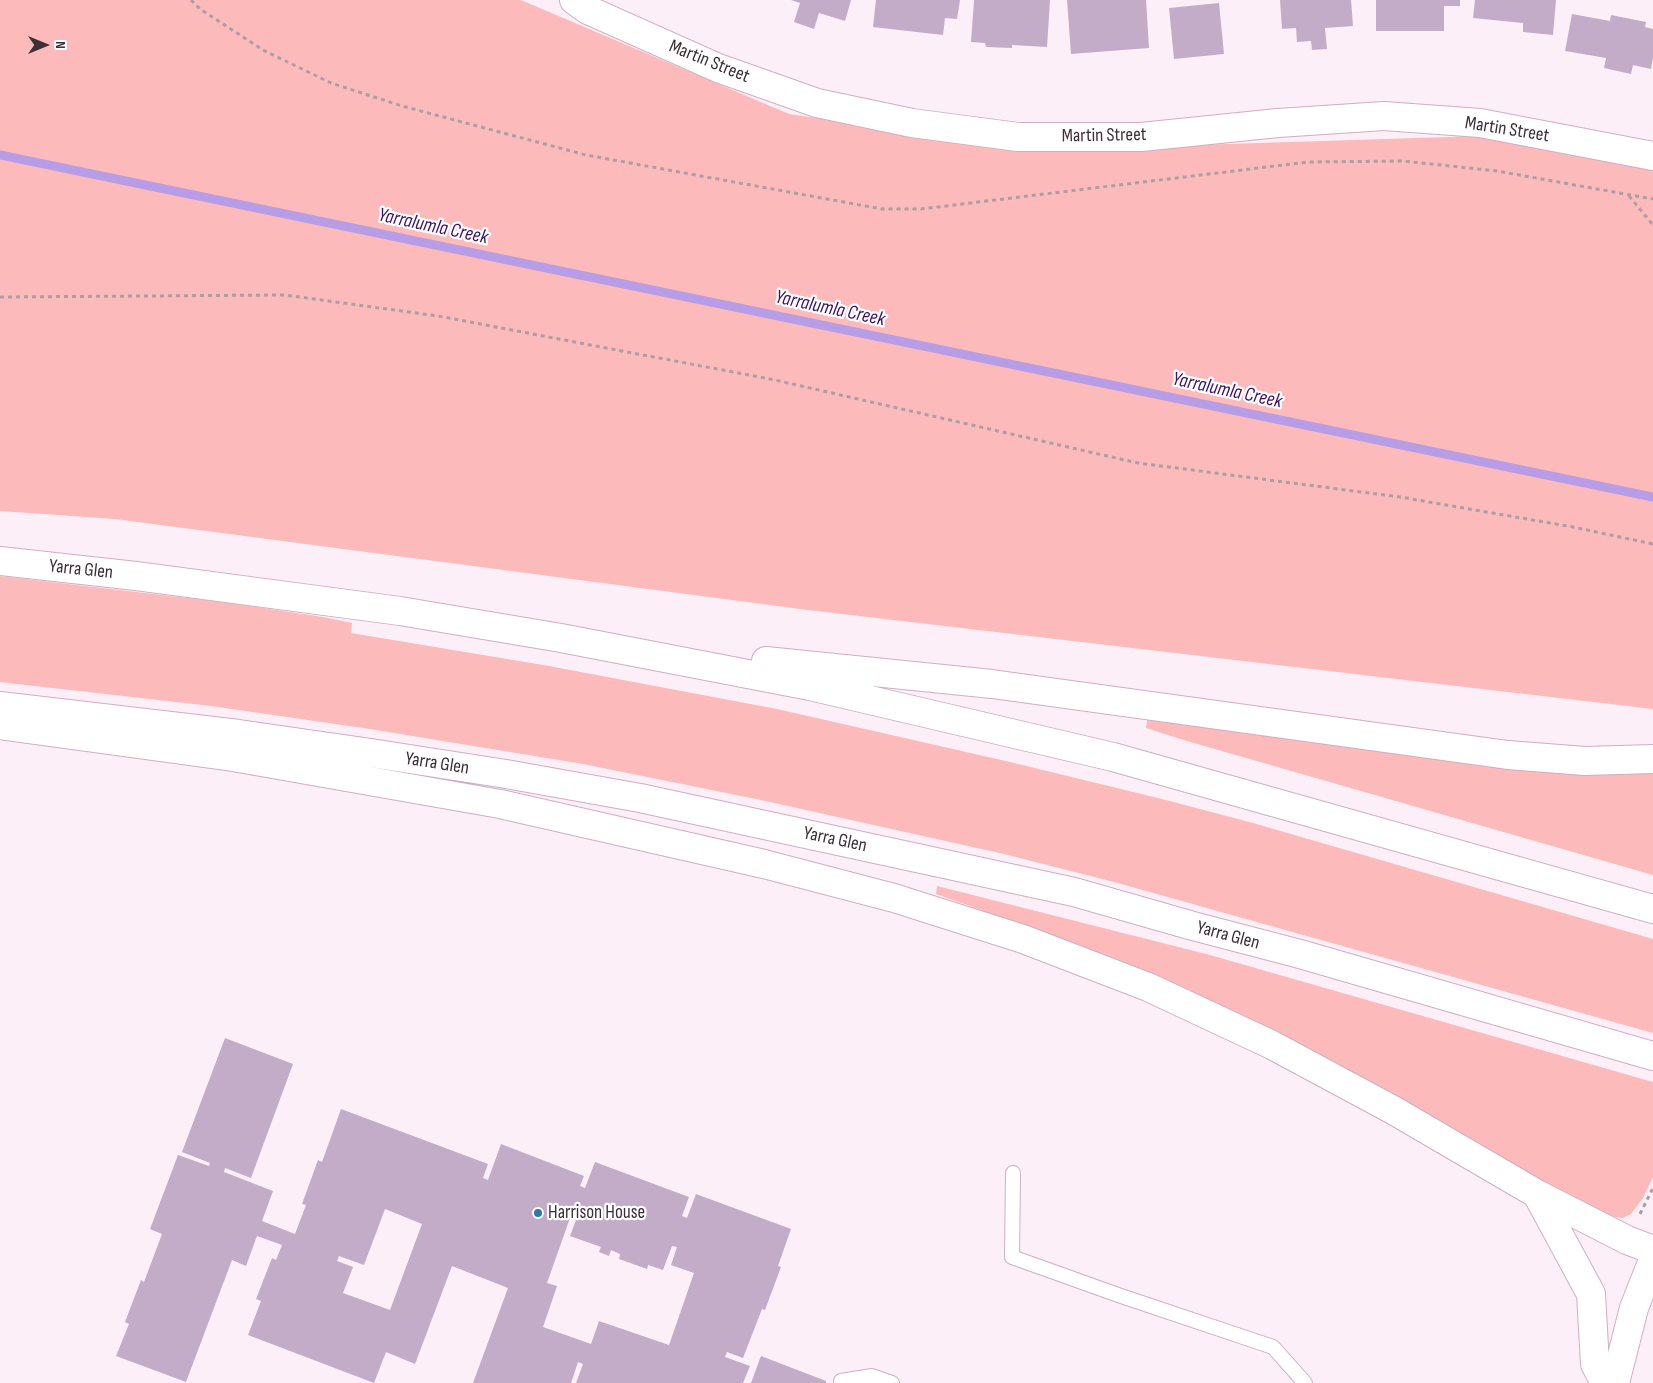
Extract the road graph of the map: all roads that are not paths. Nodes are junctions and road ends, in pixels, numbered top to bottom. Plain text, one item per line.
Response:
1 (574, 0) edge
2 (1653, 156) edge
3 (0, 561) edge
4 (561, 638) junction
5 (0, 706) edge
6 (0, 726) edge
7 (1653, 759) edge
8 (1653, 909) edge
9 (1653, 1056) edge
10 (1013, 1173) dead end
11 (1537, 1194) junction
12 (1653, 1250) edge
13 (1653, 1260) edge
14 (841, 1381) dead end
15 (892, 1383) edge
16 (1305, 1383) edge
17 (1605, 1383) edge
18 (1615, 1383) edge

1 - 2 main road, Martin Street
3 - 4 main road, Yarra Glen
4 - 7 main road
4 - 8 main road, Yarra Glen
5 - 9 main road, Yarra Glen
6 - 11 main road
10 - 16 lane
11 - 12 main road
11 - 17 main road
13 - 18 main road
14 - 15 lane

